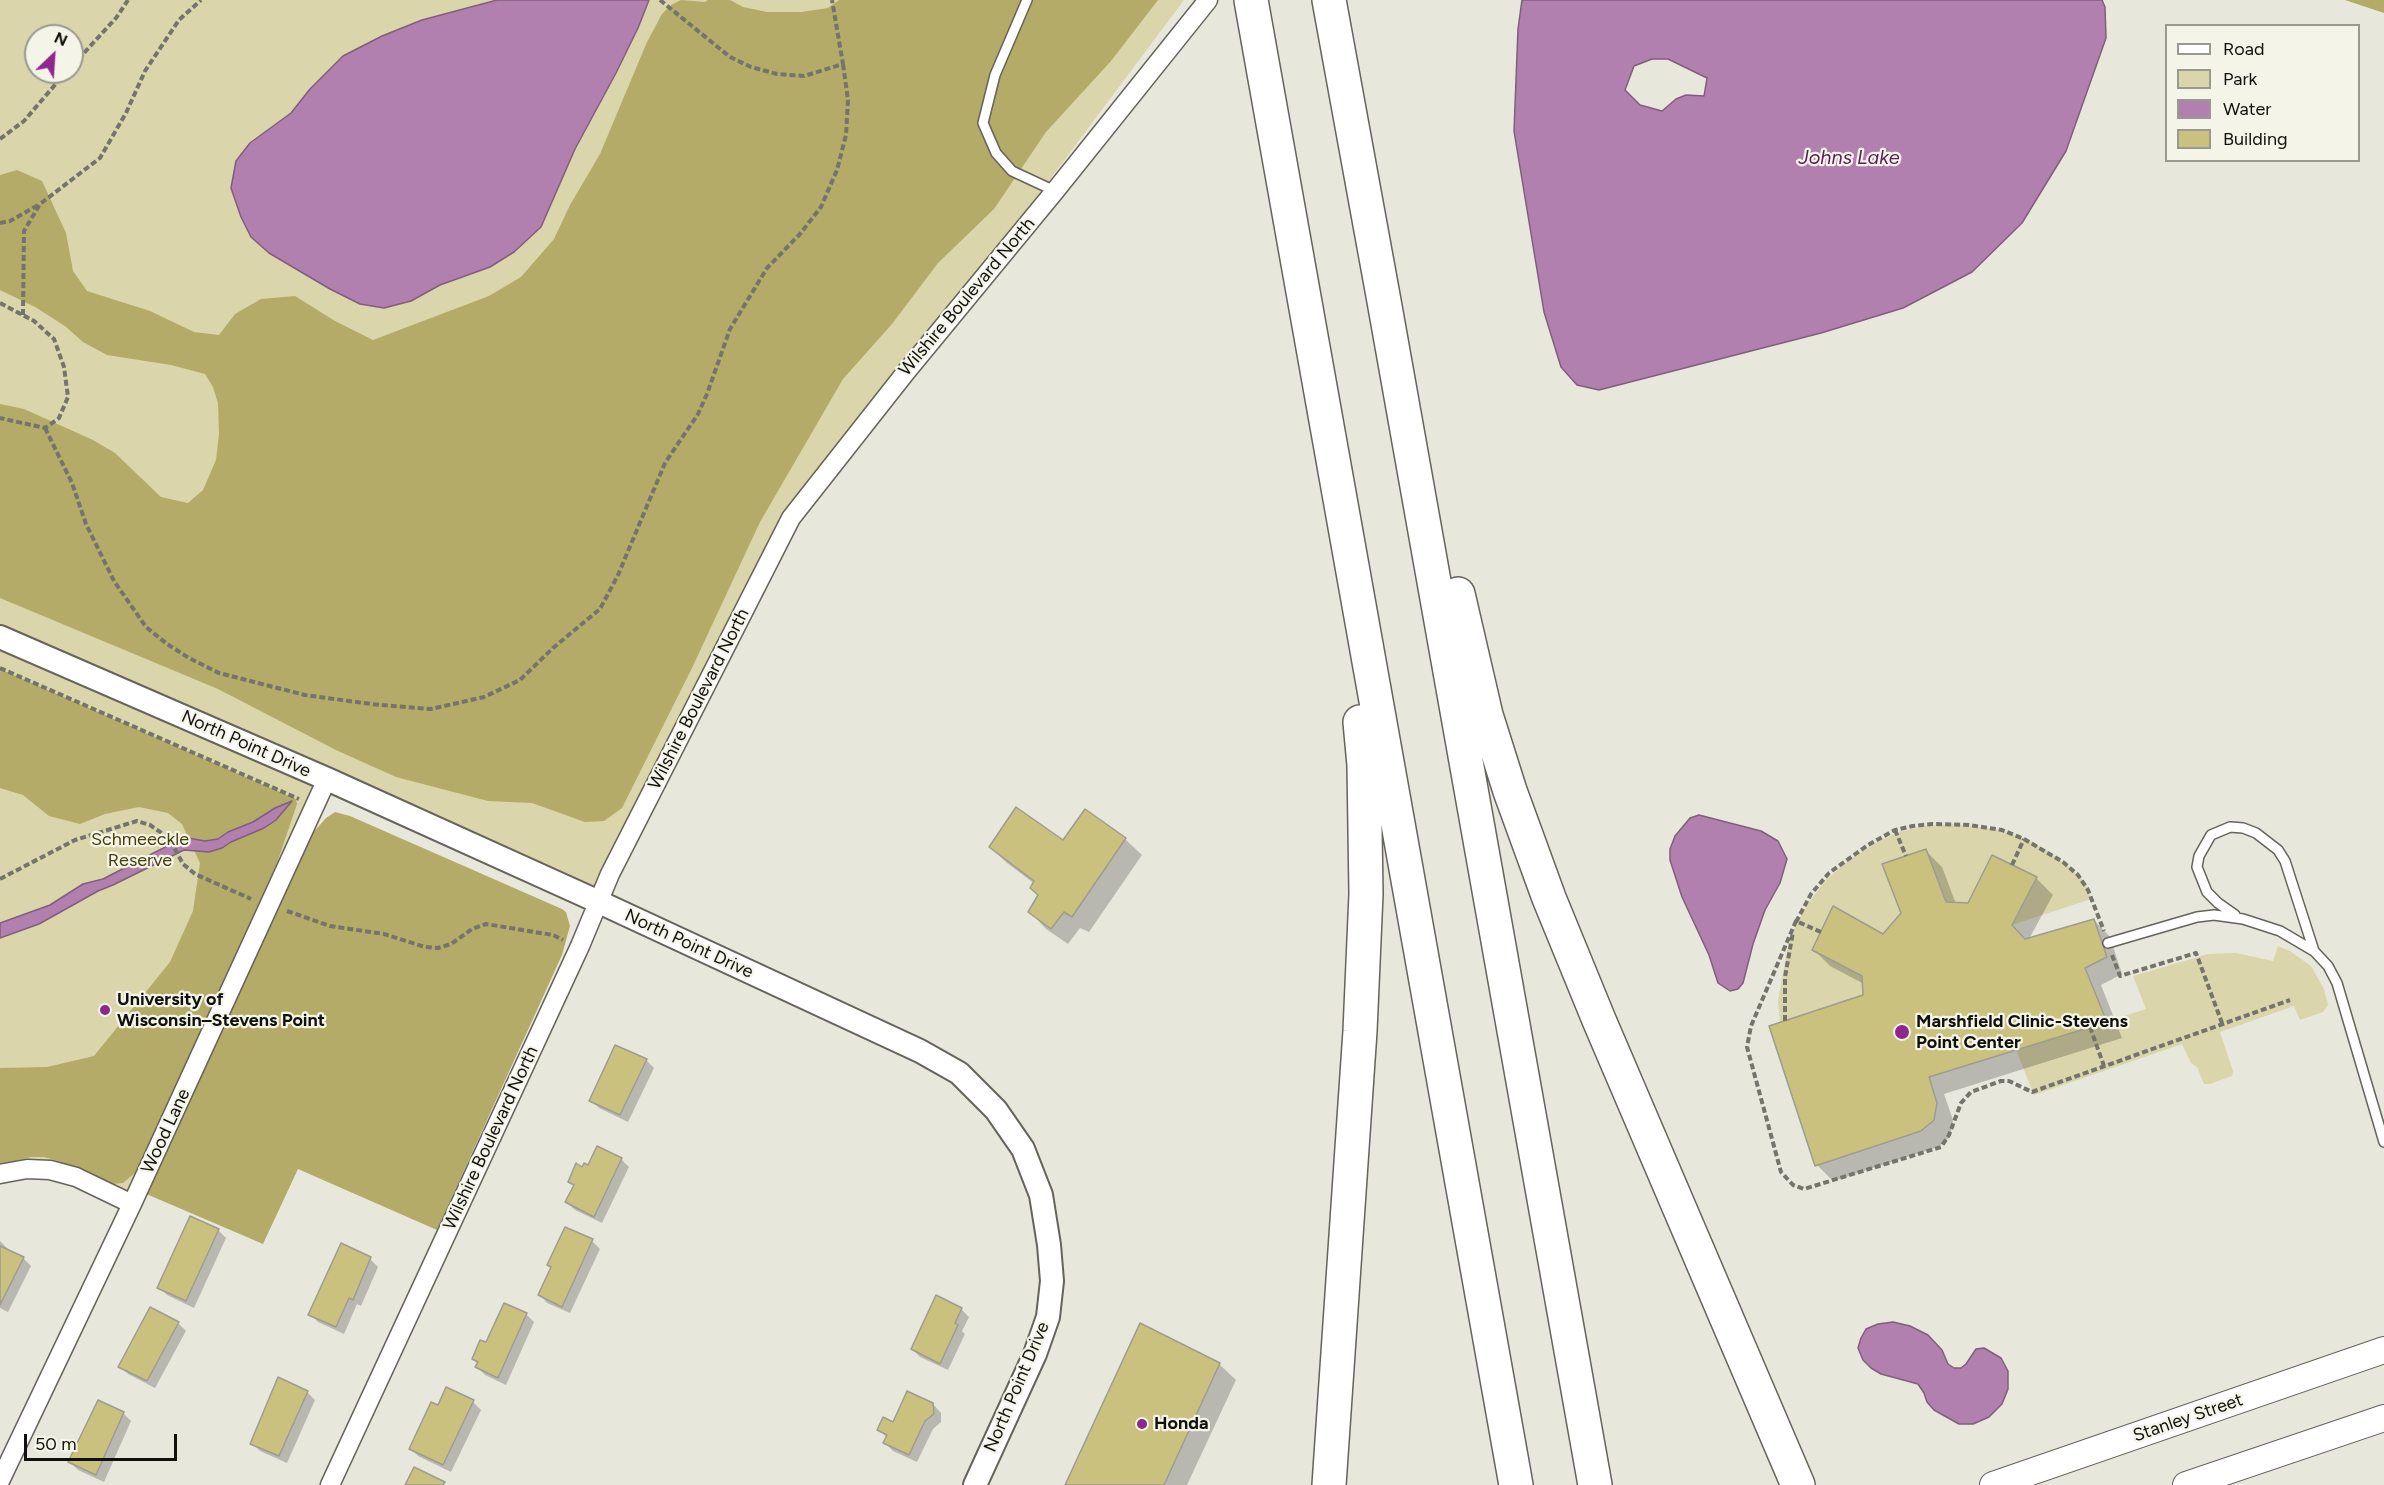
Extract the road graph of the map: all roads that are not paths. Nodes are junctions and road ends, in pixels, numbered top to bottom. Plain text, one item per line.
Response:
1 (1027, 0) edge
2 (1208, 0) edge
3 (1251, 0) edge
4 (1329, 0) edge
5 (1055, 191) junction
6 (1384, 301) junction
7 (0, 637) edge
8 (1370, 665) junction
9 (327, 779) junction
10 (599, 902) junction
11 (2243, 919) junction
12 (2108, 943) road end
13 (2314, 951) junction
14 (2384, 1142) edge
15 (0, 1174) edge
16 (132, 1204) junction
17 (2384, 1350) edge
18 (2384, 1418) edge
19 (0, 1481) edge
20 (330, 1485) edge
21 (975, 1485) edge
22 (1329, 1485) edge
23 (1516, 1485) edge
24 (1595, 1485) edge
25 (1798, 1485) edge
26 (1993, 1485) edge
27 (2186, 1485) edge

1 - 5 lane
2 - 5 street, Wilshire Boulevard North
3 - 8 highway
4 - 6 highway
5 - 10 street, Wilshire Boulevard North
6 - 24 highway
6 - 25 highway
7 - 9 street, North Point Drive
8 - 22 highway
8 - 23 highway
9 - 10 street, North Point Drive
9 - 16 street, Wood Lane
10 - 20 street, Wilshire Boulevard North
10 - 21 street, North Point Drive
11 - 12 lane
11 - 13 lane
11 - 13 lane
13 - 14 lane
15 - 16 street
16 - 19 street, Wood Lane
17 - 26 main road, Stanley Street
18 - 27 main road

